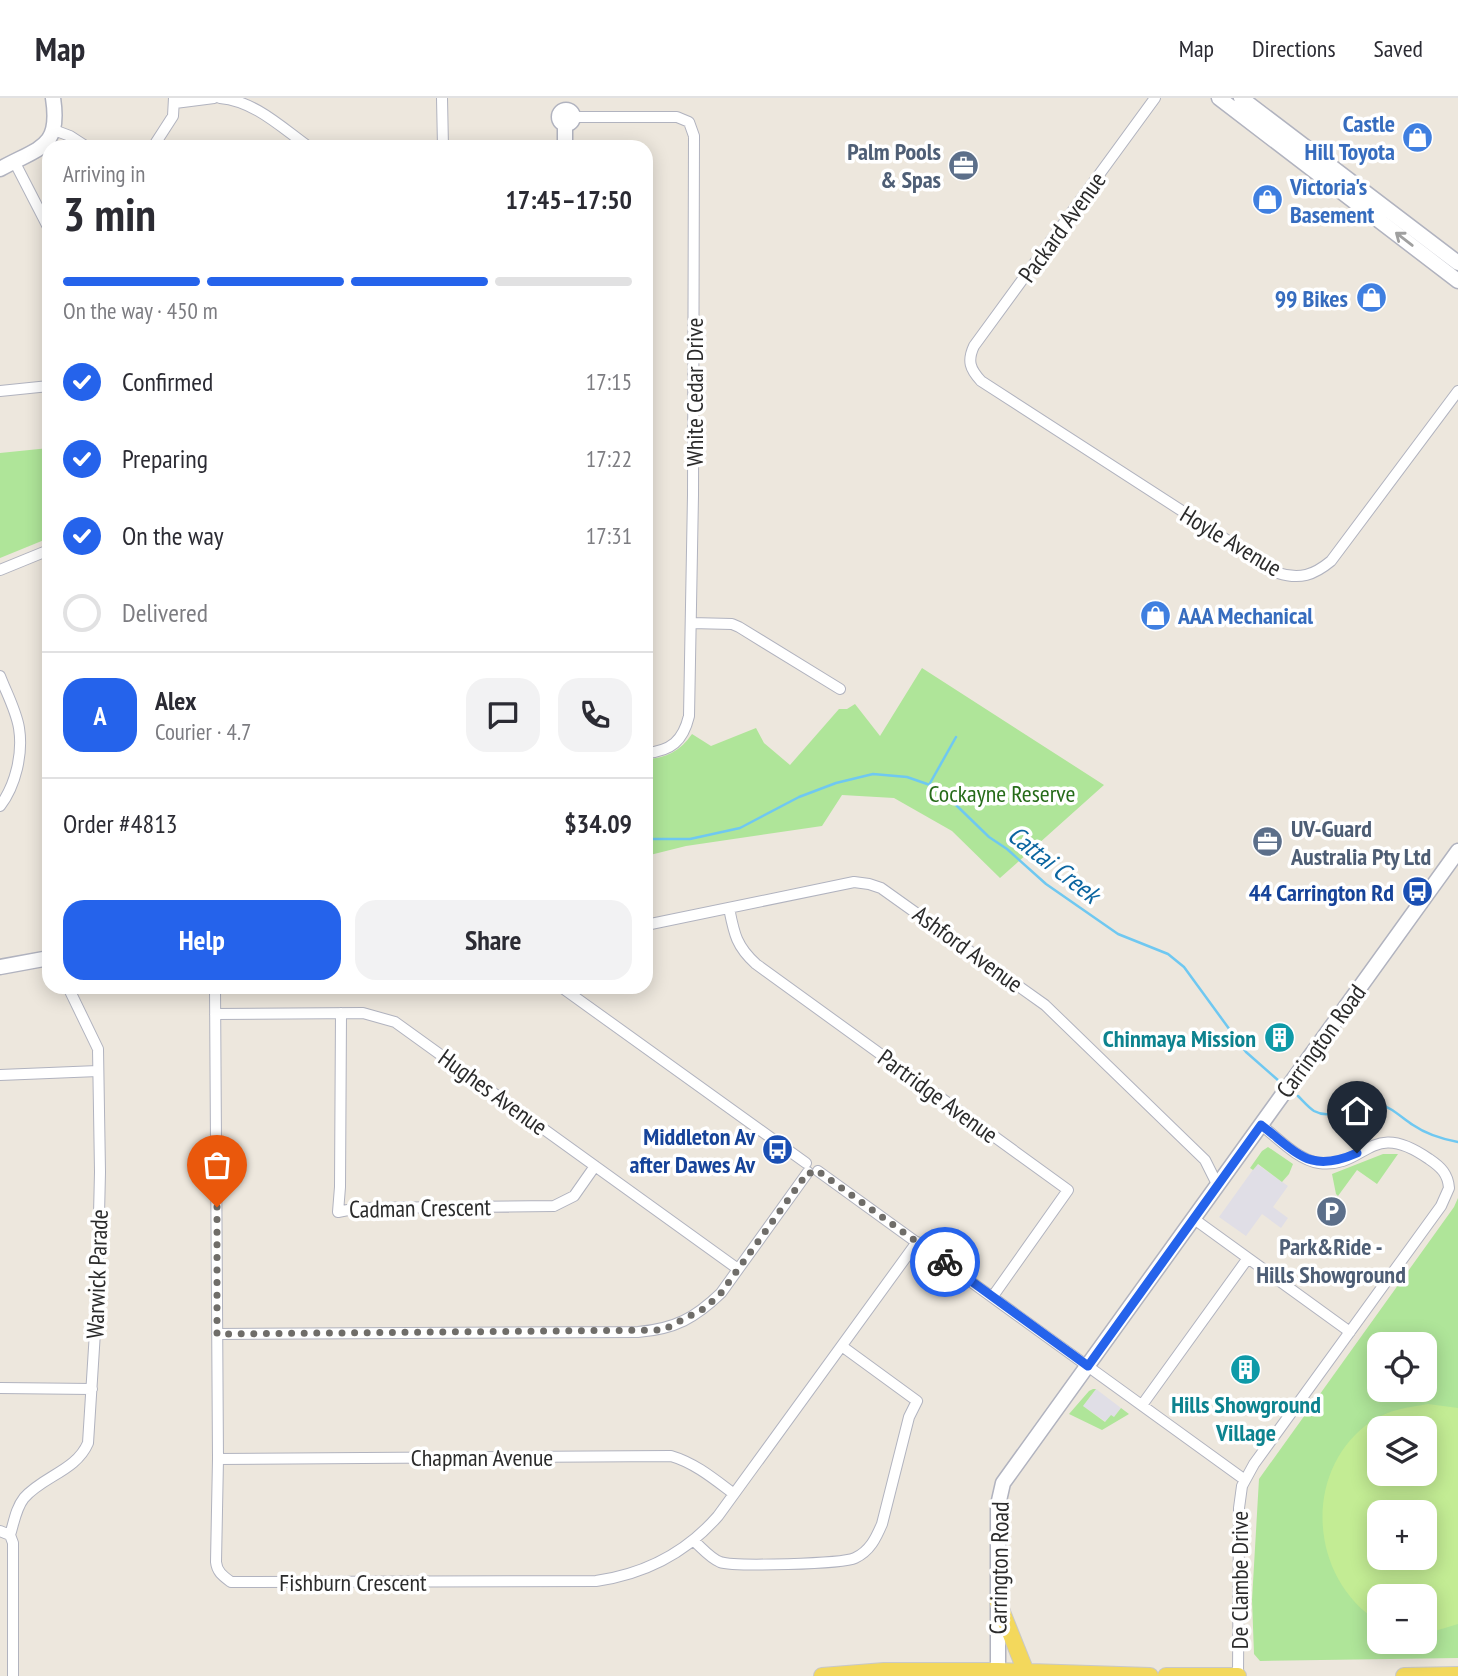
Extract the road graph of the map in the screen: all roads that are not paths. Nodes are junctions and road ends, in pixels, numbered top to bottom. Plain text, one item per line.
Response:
1 (53, 98) edge
2 (214, 98) edge
3 (220, 98) edge
4 (442, 98) edge
5 (1155, 98) edge
6 (1219, 98) edge
7 (1241, 98) edge
8 (174, 100) edge
9 (566, 112) edge
10 (1261, 122) junction
11 (54, 130) junction
12 (48, 140) edge
13 (77, 140) edge
14 (158, 140) edge
15 (299, 140) edge
16 (443, 140) edge
17 (565, 140) edge
18 (42, 146) edge
19 (14, 161) junction
20 (1319, 166) junction
21 (0, 169) edge
22 (42, 215) edge
23 (1458, 263) edge
24 (1458, 281) edge
25 (969, 356) joint
26 (42, 387) edge
27 (0, 391) edge
28 (1458, 391) edge
29 (42, 553) edge
30 (0, 570) edge
31 (691, 623) junction
32 (0, 676) edge
33 (840, 689) dead end
34 (653, 752) edge
35 (0, 806) edge
36 (1458, 851) edge
37 (729, 908) junction
38 (653, 924) edge
39 (42, 959) edge
40 (0, 967) edge
41 (71, 994) edge
42 (215, 994) edge
43 (571, 994) edge
44 (341, 1013) junction
45 (215, 1014) junction
46 (98, 1071) junction
47 (0, 1075) edge
48 (1261, 1125) junction
49 (595, 1166) junction
50 (811, 1168) junction
51 (1218, 1186) junction
52 (1194, 1219) junction
53 (918, 1242) junction
54 (1248, 1258) junction
55 (738, 1269) junction
56 (993, 1296) junction
57 (1350, 1332) junction
58 (217, 1334) junction
59 (843, 1347) junction
60 (1088, 1366) junction
61 (0, 1388) edge
62 (92, 1389) junction
63 (1142, 1405) junction
64 (218, 1459) junction
65 (1245, 1480) junction
66 (734, 1494) junction
67 (5, 1533) edge
68 (694, 1541) junction
69 (999, 1602) junction
70 (1027, 1672) junction
71 (998, 1674) edge
72 (1458, 1675) edge
73 (13, 1676) edge
74 (822, 1676) edge
75 (1150, 1676) edge
76 (1166, 1676) edge
77 (1238, 1676) edge
78 (1404, 1676) edge

1 - 11 main road
2 - 8 street
3 - 15 street
4 - 16 street
5 - 25 street, Packard Avenue
6 - 10 main road
7 - 10 main road
8 - 14 street
9 - 17 main road
9 - 31 street, White Cedar Drive
10 - 20 main road
11 - 12 main road
11 - 13 street
18 - 19 main road
19 - 21 main road
19 - 22 street
20 - 23 main road
24 -> 20 main road
25 - 28 street, Hoyle Avenue
26 - 27 street
29 - 30 street
31 - 33 street
31 - 34 street, White Cedar Drive
32 - 35 street
36 - 48 main road, Carrington Road
37 - 38 street, Ashford Avenue
37 - 51 street, Ashford Avenue
37 - 56 street, Partridge Avenue
39 - 40 main road
41 - 46 street, Warwick Parade
42 - 45 street, Fishburn Crescent
43 - 50 street
44 - 45 street, Hughes Avenue
44 - 49 street, Hughes Avenue
44 - 49 street, Cadman Crescent
45 - 58 street, Fishburn Crescent
46 - 47 street
46 - 62 street, Warwick Parade
48 - 51 main road, Carrington Road
48 - 57 street, De Clambe Drive
49 - 55 street, Hughes Avenue
50 - 53 street
50 - 55 street
51 - 52 main road, Carrington Road
52 - 54 street
52 - 60 main road, Carrington Road
53 - 56 street
53 - 59 street, Fishburn Crescent
54 - 57 street
54 - 63 street
55 - 58 street
56 - 60 street
57 - 65 street, De Clambe Drive
58 - 64 street, Fishburn Crescent
59 - 66 street, Fishburn Crescent
59 - 68 street
60 - 63 street
60 - 69 main road, Carrington Road
61 - 62 street
62 - 67 street, Warwick Parade
63 - 65 street
64 - 66 street, Chapman Avenue
64 - 68 street, Fishburn Crescent
65 - 77 street, De Clambe Drive
66 - 68 street, Fishburn Crescent
67 - 73 street
69 - 70 main road
69 - 71 main road, Carrington Road
70 - 71 main road
70 - 75 main road
71 - 74 main road
72 - 78 main road
76 - 77 main road

